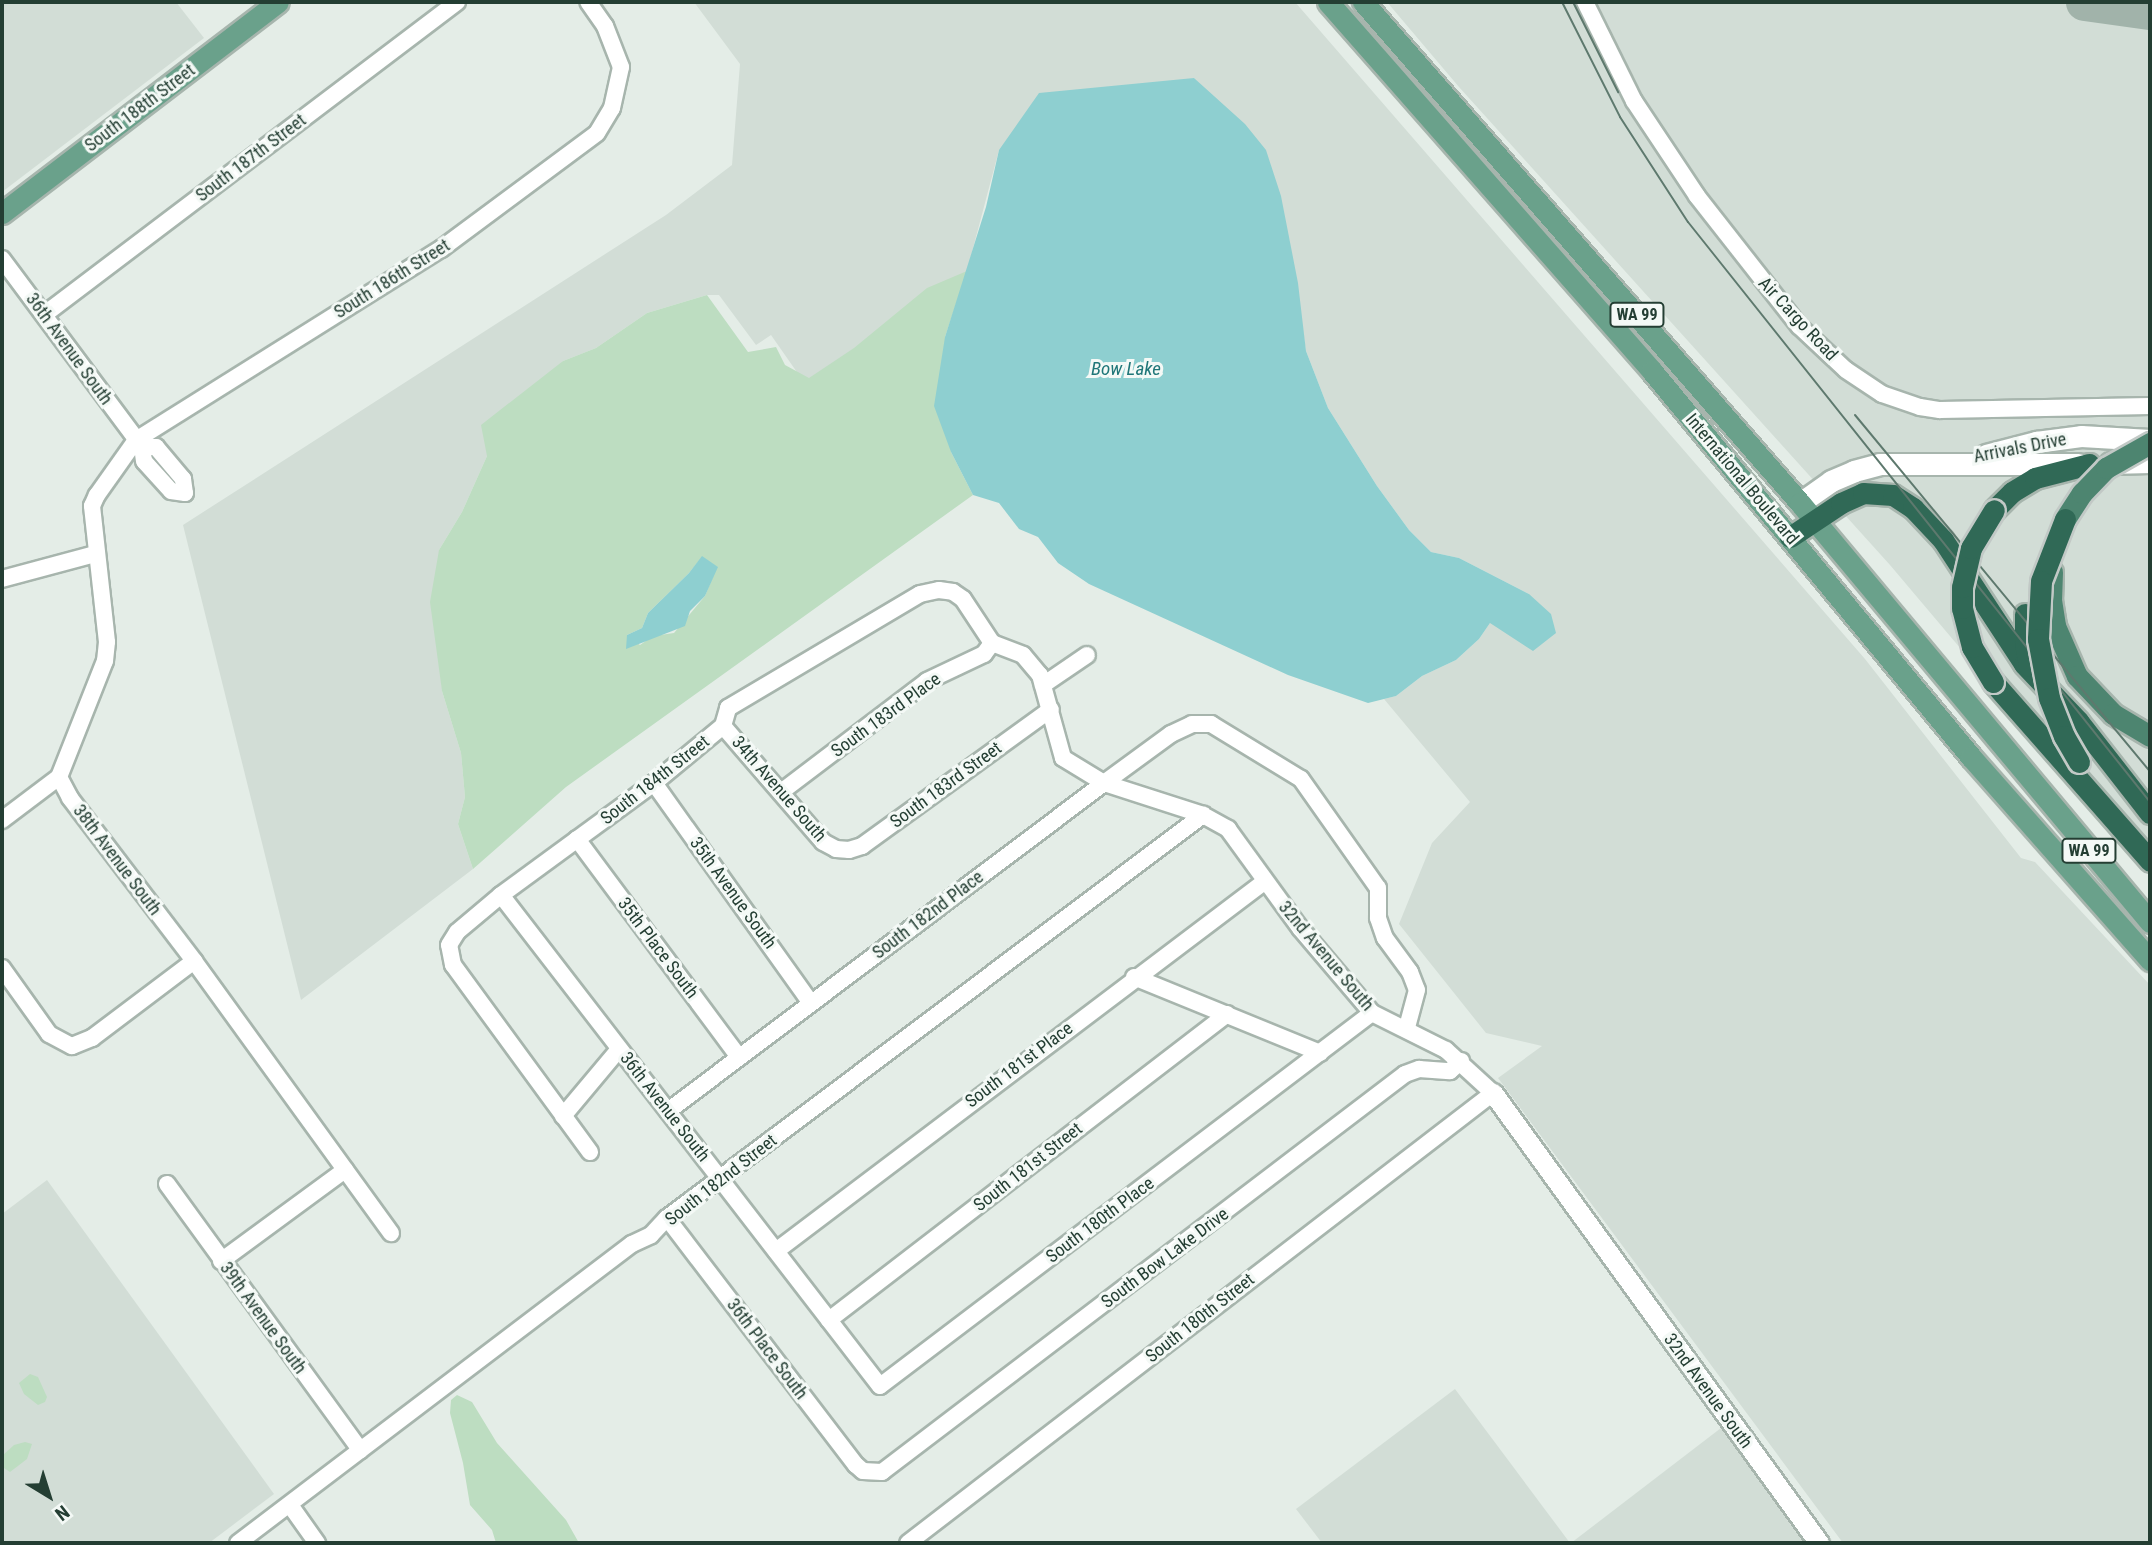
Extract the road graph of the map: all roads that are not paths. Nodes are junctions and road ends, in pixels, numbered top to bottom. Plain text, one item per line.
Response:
1 (278, 2) edge
2 (457, 2) edge
3 (588, 2) edge
4 (1328, 2) edge
5 (1363, 2) edge
6 (1585, 2) edge
7 (2, 213) edge
8 (2, 259) edge
9 (44, 314) junction
10 (2150, 406) edge
11 (2150, 441) edge
12 (139, 443) junction
13 (2150, 462) edge
14 (1932, 463) junction
15 (2089, 464) junction
16 (1800, 503) junction
17 (2065, 519) junction
18 (1776, 520) junction
19 (1814, 520) junction
20 (1790, 537) junction
21 (95, 554) junction
22 (2, 579) edge
23 (2025, 614) dead end
24 (992, 643) junction
25 (1087, 655) dead end
26 (2033, 674) junction
27 (1043, 685) junction
28 (1051, 709) junction
29 (723, 726) junction
30 (2150, 736) edge
31 (59, 776) junction
32 (654, 783) junction
33 (1104, 783) junction
34 (781, 792) junction
35 (2150, 813) edge
36 (1203, 815) junction
37 (2, 820) edge
38 (577, 839) junction
39 (836, 849) joint
40 (2150, 855) edge
41 (2150, 861) edge
42 (1264, 882) junction
43 (501, 895) junction
44 (2150, 922) edge
45 (2150, 960) edge
46 (194, 961) junction
47 (2, 968) edge
48 (1134, 977) junction
49 (811, 1003) junction
50 (1372, 1013) junction
51 (1227, 1014) junction
52 (1407, 1028) junction
53 (619, 1049) junction
54 (1320, 1053) junction
55 (739, 1057) junction
56 (1461, 1061) junction
57 (1493, 1093) junction
58 (667, 1111) junction
59 (563, 1116) junction
60 (590, 1152) dead end
61 (345, 1170) junction
62 (721, 1180) junction
63 (167, 1184) dead end
64 (667, 1218) junction
65 (391, 1233) dead end
66 (776, 1251) junction
67 (221, 1261) junction
68 (829, 1320) junction
69 (880, 1386) joint
70 (360, 1450) junction
71 (873, 1473) joint
72 (290, 1504) junction
73 (238, 1543) edge
74 (317, 1543) edge
75 (908, 1543) edge
76 (1819, 1543) edge

1 - 7 main road, South 188th Street
2 - 9 street, South 187th Street
3 - 12 street, South 186th Street
4 - 18 main road, International Boulevard / WA 99
5 - 16 main road, International Boulevard / WA 99
6 - 10 street, Air Cargo Road
8 - 9 street, 36th Avenue South
9 - 12 street, 36th Avenue South
11 - 14 main road, Arrivals Drive
11 - 17 highway, bridge
12 - 21 street
13 - 15 main road, Arrivals Drive
14 - 15 main road, Arrivals Drive
14 - 16 main road, Arrivals Drive
15 - 41 highway, bridge
16 - 18 main road
16 - 19 main road, International Boulevard / WA 99
17 - 30 highway, bridge
17 - 40 highway, bridge
18 - 20 main road, International Boulevard / WA 99
19 - 20 highway
19 - 26 highway
19 - 44 main road, International Boulevard / WA 99
20 - 45 main road, International Boulevard / WA 99
21 - 22 street
21 - 31 street
23 - 26 highway
24 - 27 street, 32nd Avenue South
24 - 29 street, South 184th Street
24 - 34 street, South 183rd Place
25 - 27 street
26 - 35 highway
27 - 28 street, 32nd Avenue South
28 - 33 street, 32nd Avenue South
28 - 39 street, South 183rd Street
29 - 32 street, South 184th Street
29 - 34 street, 34th Avenue South
31 - 37 street
31 - 46 street, 38th Avenue South
32 - 38 street, South 184th Street
32 - 49 street, 35th Avenue South
33 - 36 street, 32nd Avenue South
33 - 49 street, South 182nd Place
33 - 52 street, South 182nd Place
34 - 39 street, 34th Avenue South
36 - 42 street, 32nd Avenue South
36 - 62 street, South 182nd Street
38 - 43 street, South 184th Street
38 - 55 street, 35th Place South
42 - 48 street, South 181st Place
42 - 50 street, 32nd Avenue South
43 - 53 street, 36th Avenue South
43 - 59 street, South 184th Street
46 - 47 street
46 - 61 street, 38th Avenue South
48 - 51 street
48 - 66 street, South 181st Place
49 - 55 street, South 182nd Place
50 - 52 street, 32nd Avenue South
50 - 54 street, South 180th Place
51 - 54 street
51 - 68 street, South 181st Street
52 - 56 street, 32nd Avenue South
53 - 58 street, 36th Avenue South
53 - 59 street
54 - 69 street, South 180th Place
55 - 58 street, South 182nd Place
56 - 57 street, 32nd Avenue South
56 - 71 street, South Bow Lake Drive
57 - 75 street, South 180th Street
57 - 76 street, 32nd Avenue South
58 - 62 street, 36th Avenue South
59 - 60 street
61 - 65 street, 38th Avenue South
61 - 67 street
62 - 64 street, South 182nd Street
62 - 66 street, 36th Avenue South
63 - 67 street, 39th Avenue South
64 - 70 street, South 182nd Street
64 - 71 street, 36th Place South
66 - 68 street, 36th Avenue South
67 - 70 street, 39th Avenue South
68 - 69 street, 36th Avenue South
70 - 72 street
72 - 73 street
72 - 74 street

